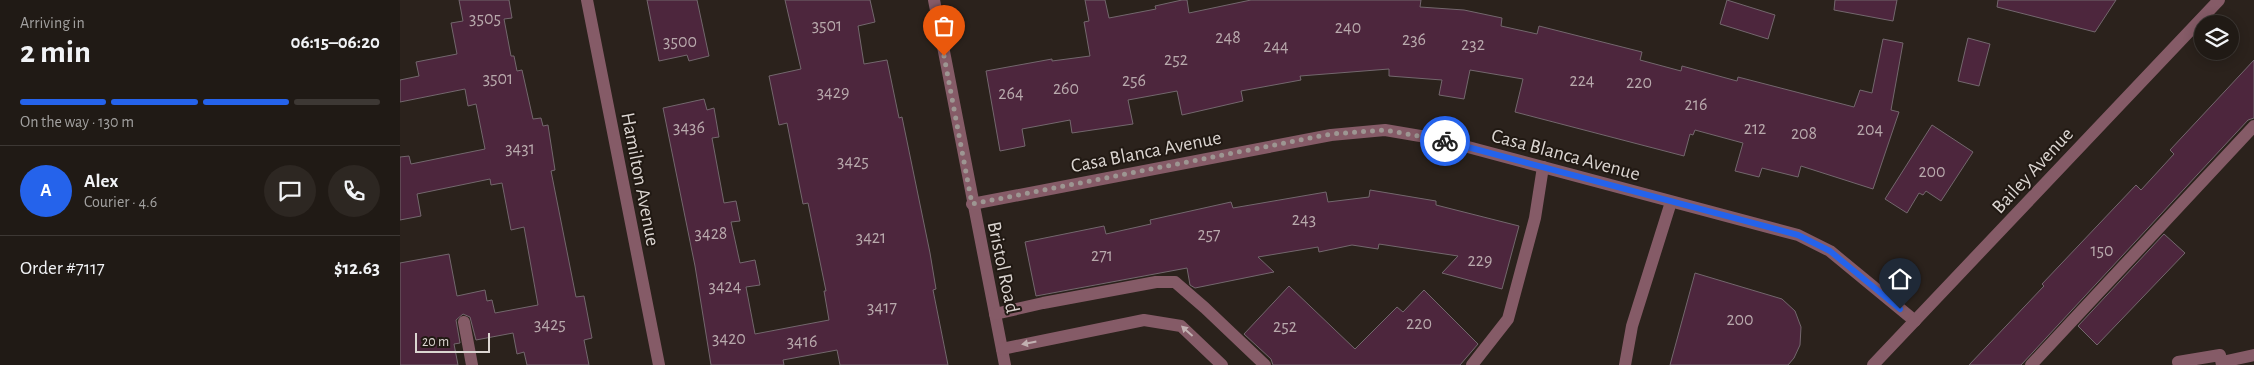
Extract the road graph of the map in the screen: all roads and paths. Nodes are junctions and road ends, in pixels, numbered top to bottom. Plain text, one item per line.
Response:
1 (587, 0) edge
2 (934, 0) edge
3 (2218, 0) edge
4 (2254, 126) edge
5 (1543, 167) junction
6 (1671, 202) junction
7 (972, 204) junction
8 (994, 314) junction
9 (1915, 321) junction
10 (464, 322) dead end
11 (1002, 349) junction
12 (2254, 355) edge
13 (2222, 364) edge
14 (472, 365) edge
15 (659, 365) edge
16 (1005, 365) edge
17 (1222, 365) edge
18 (1265, 365) edge
19 (1472, 365) edge
20 (1625, 365) edge
21 (1873, 365) edge
22 (2031, 365) edge
23 (2179, 365) edge

1 - 15 street, Hamilton Avenue
2 - 7 street, Bristol Road
3 - 9 street, Bailey Avenue
4 - 22 street
5 - 6 street, Casa Blanca Avenue
5 - 7 street, Casa Blanca Avenue
5 - 19 street
6 - 9 street, Casa Blanca Avenue
6 - 20 street
7 - 8 street, Bristol Road
8 - 11 street, Bristol Road
8 - 18 street
9 - 21 street, Bailey Avenue
10 - 14 street
11 - 16 street, Bristol Road
17 -> 11 street
12 - 13 street
13 - 23 street

